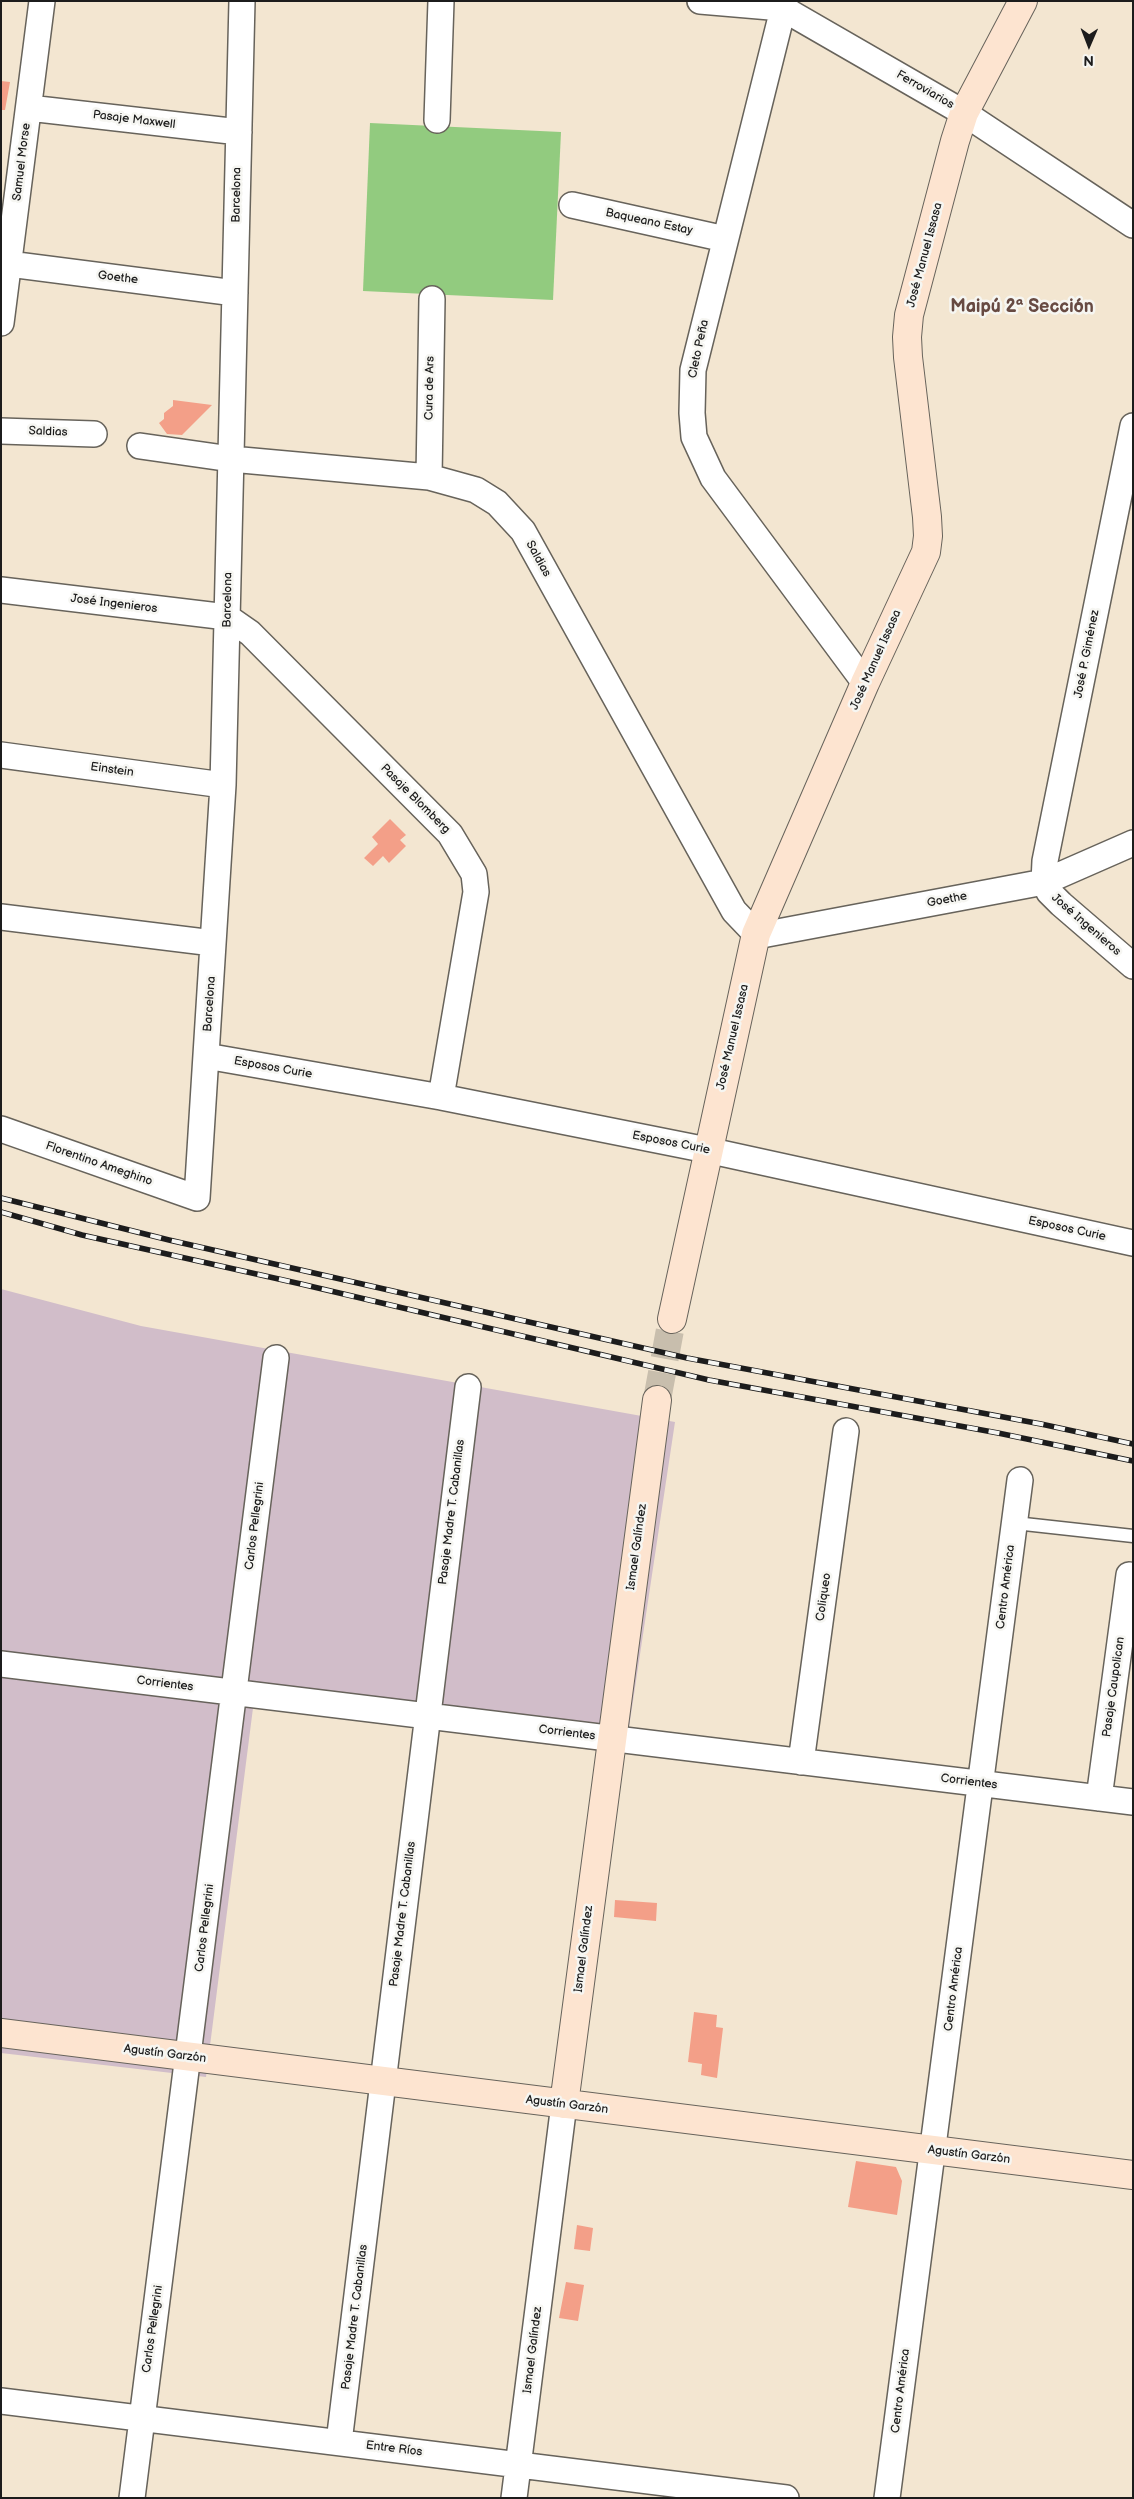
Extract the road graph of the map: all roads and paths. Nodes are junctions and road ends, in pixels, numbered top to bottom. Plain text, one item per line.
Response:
1 (42, 1) edge
2 (242, 1) edge
3 (441, 1) edge
4 (700, 1) edge
5 (1023, 1) edge
6 (784, 5) edge
7 (29, 108) junction
8 (964, 113) junction
9 (436, 120) dead end
10 (239, 132) junction
11 (572, 205) dead end
12 (1133, 225) edge
13 (725, 239) junction
14 (6, 264) edge
15 (235, 293) junction
16 (432, 299) dead end
17 (1, 324) edge
18 (1133, 426) edge
19 (1, 430) edge
20 (94, 434) dead end
21 (140, 446) dead end
22 (231, 458) junction
23 (429, 477) junction
24 (1, 590) edge
25 (227, 617) junction
26 (865, 683) junction
27 (1, 755) edge
28 (223, 785) junction
29 (1133, 844) edge
30 (1044, 882) junction
31 (1, 917) edge
32 (756, 934) junction
33 (213, 943) junction
34 (1133, 966) edge
35 (206, 1056) junction
36 (441, 1097) junction
37 (1, 1129) edge
38 (707, 1150) junction
39 (197, 1198) joint
40 (1133, 1243) edge
41 (672, 1320) tunnel mouth
42 (276, 1358) dead end
43 (468, 1387) dead end
44 (657, 1400) tunnel mouth
45 (846, 1431) dead end
46 (1020, 1480) dead end
47 (1015, 1523) junction
48 (1133, 1536) edge
49 (1129, 1575) dead end
50 (1, 1664) edge
51 (234, 1693) junction
52 (428, 1716) junction
53 (611, 1738) junction
54 (802, 1762) junction
55 (981, 1784) junction
56 (1099, 1798) junction
57 (1133, 1802) edge
58 (1, 2033) edge
59 (189, 2057) junction
60 (383, 2082) junction
61 (564, 2104) junction
62 (933, 2151) junction
63 (1133, 2174) edge
64 (1, 2401) edge
65 (141, 2418) junction
66 (339, 2442) junction
67 (518, 2464) junction
68 (687, 2492) edge
69 (132, 2498) edge
70 (514, 2498) edge
71 (786, 2498) edge
72 (887, 2498) edge

1 - 7 street, Samuel Morse
2 - 10 street, Barcelona
3 - 9 street
4 - 6 street, Ferroviarios
5 - 8 main road, José Manuel Issasa
6 - 8 street, Ferroviarios
6 - 13 street, Cleto Peña
7 - 10 street, Pasaje Maxwell
7 - 14 street, Samuel Morse
8 - 12 street, Ferroviarios
8 - 26 main road, José Manuel Issasa
10 - 15 street, Barcelona
11 - 13 street, Baqueano Estay
13 - 26 street, Cleto Peña
14 - 15 street, Goethe
14 - 17 street, Samuel Morse
15 - 22 street, Barcelona
16 - 23 street, Cura de Ars
18 - 30 street, José P. Giménez
19 - 20 street, Saldias
21 - 22 street, Saldias
22 - 23 street, Saldias
22 - 25 street, Barcelona
23 - 32 street, Saldias
24 - 25 street, José Ingenieros
25 - 28 street, Barcelona
25 - 36 street, Pasaje Blomberg
26 - 32 main road, José Manuel Issasa
27 - 28 street, Einstein
28 - 33 street, Barcelona
29 - 30 street, Goethe
30 - 32 street, Goethe
30 - 34 street, José Ingenieros
31 - 33 street
32 - 38 main road, José Manuel Issasa
33 - 35 street, Barcelona
35 - 36 street, Esposos Curie
35 - 39 street, Barcelona
36 - 38 street, Esposos Curie
37 - 39 street, Florentino Ameghino
38 - 40 street, Esposos Curie
38 - 41 main road, José Manuel Issasa
42 - 51 street, Carlos Pellegrini
43 - 52 street, Pasaje Madre T. Cabanillas
44 - 53 main road, Ismael Galíndez
45 - 54 street, Coliqueo
46 - 47 street, Centro América
47 - 48 lane
47 - 55 street, Centro América
49 - 56 street, Pasaje Caupolican
50 - 51 street, Corrientes
51 - 52 street, Corrientes
51 - 59 street, Carlos Pellegrini
52 - 53 street, Corrientes
52 - 60 street, Pasaje Madre T. Cabanillas
53 - 54 street, Corrientes
53 - 61 main road, Ismael Galíndez
54 - 55 street, Corrientes
55 - 56 street, Corrientes
55 - 62 street, Centro América
56 - 57 street, Corrientes
58 - 59 main road, Agustín Garzón
59 - 60 main road, Agustín Garzón
59 - 65 street, Carlos Pellegrini
60 - 61 main road, Agustín Garzón
60 - 66 street, Pasaje Madre T. Cabanillas
61 - 62 main road, Agustín Garzón
61 - 67 street, Ismael Galíndez
62 - 63 main road, Agustín Garzón
62 - 72 street, Centro América
64 - 65 street, Entre Ríos
65 - 66 street, Entre Ríos
65 - 69 street, Carlos Pellegrini
66 - 67 street, Entre Ríos
67 - 68 street, Entre Ríos
67 - 70 street, Ismael Galíndez
68 - 71 street, Entre Ríos

